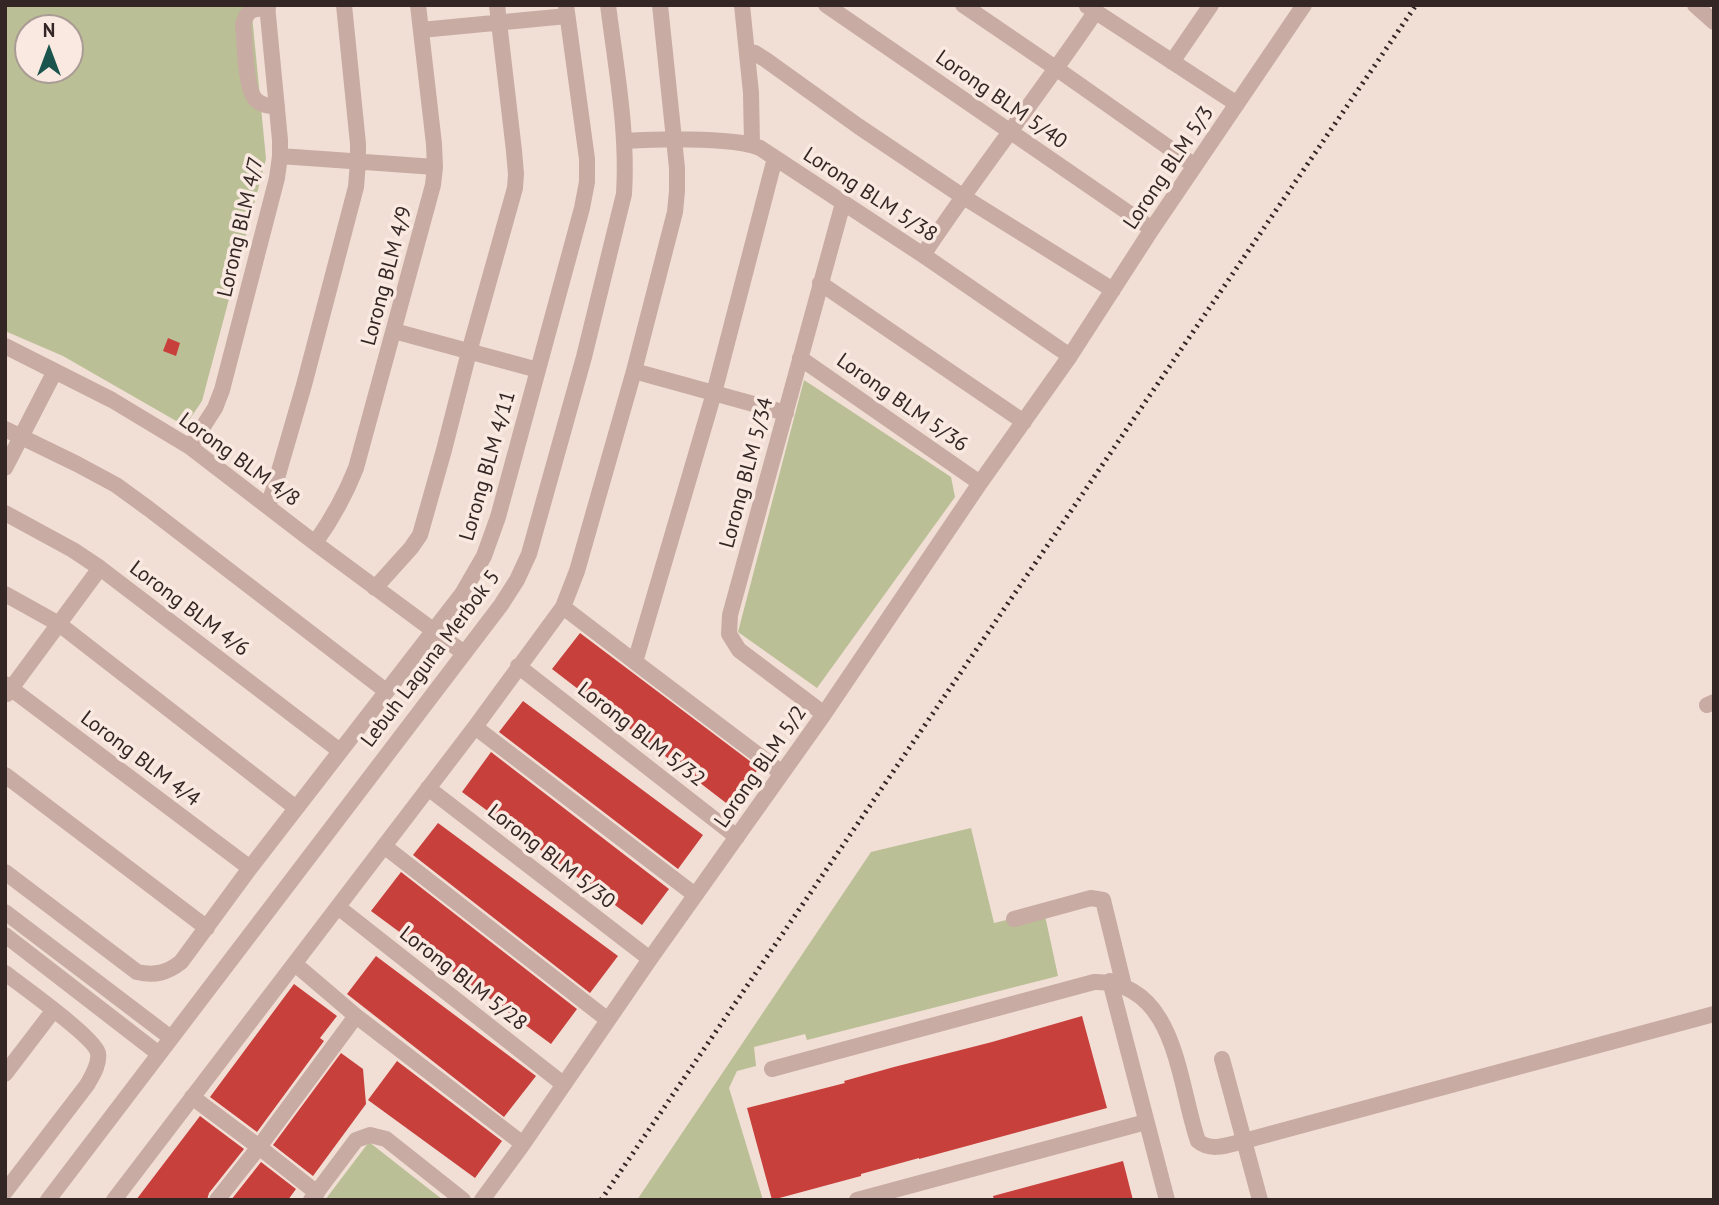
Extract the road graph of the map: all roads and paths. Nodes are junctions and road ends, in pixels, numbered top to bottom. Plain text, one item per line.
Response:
1 (344, 5) edge
2 (418, 5) edge
3 (497, 5) edge
4 (608, 5) edge
5 (660, 5) edge
6 (741, 5) edge
7 (826, 5) edge
8 (963, 5) edge
9 (1210, 5) edge
10 (1304, 5) edge
11 (1695, 5) edge
12 (267, 6) edge
13 (1101, 10) edge
14 (566, 11) edge
15 (499, 22) junction
16 (1714, 22) edge
17 (421, 30) junction
18 (747, 51) junction
19 (1172, 62) junction
20 (1057, 69) junction
21 (1237, 104) junction
22 (277, 106) junction
23 (1010, 131) junction
24 (674, 138) junction
25 (624, 141) junction
26 (752, 144) junction
27 (280, 156) junction
28 (775, 158) junction
29 (358, 162) junction
30 (1195, 166) junction
31 (435, 167) junction
32 (962, 195) junction
33 (843, 203) junction
34 (1152, 229) junction
35 (923, 255) junction
36 (820, 283) junction
37 (1113, 290) junction
38 (394, 331) junction
39 (5, 346) edge
40 (469, 352) junction
41 (1070, 356) junction
42 (800, 358) junction
43 (55, 370) junction
44 (538, 370) junction
45 (634, 371) junction
46 (714, 393) junction
47 (786, 413) junction
48 (1024, 422) junction
49 (5, 429) edge
50 (20, 436) junction
51 (190, 447) junction
52 (5, 468) edge
53 (980, 483) junction
54 (268, 506) junction
55 (5, 513) edge
56 (315, 543) junction
57 (100, 568) junction
58 (375, 589) junction
59 (5, 594) edge
60 (563, 607) junction
61 (58, 624) junction
62 (433, 631) junction
63 (464, 653) junction
64 (635, 662) junction
65 (519, 666) junction
66 (7, 689) edge
67 (387, 691) junction
68 (824, 714) junction
69 (475, 727) junction
70 (340, 751) junction
71 (782, 773) junction
72 (5, 775) edge
73 (428, 788) junction
74 (296, 808) junction
75 (737, 836) junction
76 (384, 846) junction
77 (250, 868) junction
78 (5, 872) edge
79 (695, 895) junction
80 (338, 907) junction
81 (5, 912) edge
82 (1014, 919) dead end
83 (207, 928) junction
84 (5, 935) edge
85 (650, 959) junction
86 (295, 964) junction
87 (5, 973) edge
88 (1117, 984) junction
89 (53, 1011) junction
90 (1714, 1014) edge
91 (356, 1016) junction
92 (608, 1020) junction
93 (171, 1038) junction
94 (159, 1054) junction
95 (1222, 1059) dead end
96 (772, 1069) dead end
97 (5, 1074) edge
98 (563, 1084) junction
99 (192, 1097) junction
100 (1146, 1122) junction
101 (1244, 1141) junction
102 (523, 1144) junction
103 (259, 1147) junction
104 (5, 1192) edge
105 (314, 1196) edge
106 (48, 1200) edge
107 (114, 1200) edge
108 (217, 1200) edge
109 (463, 1200) edge
110 (482, 1200) edge
111 (857, 1200) edge
112 (1167, 1200) edge
113 (1261, 1200) edge

1 - 29 street
2 - 17 street, Lorong BLM 4/9
3 - 15 street
4 - 25 street, Lebuh Laguna Merbok 5
5 - 24 street
6 - 18 street
7 - 23 street, Lorong BLM 5/40
8 - 20 street
9 - 19 street
10 - 21 street, Lorong BLM 5/3
11 - 16 street
12 - 22 street, Lorong BLM 4/7
12 - 22 street
13 - 19 street
13 - 20 street
14 - 15 street
14 - 44 street, Lorong BLM 4/11
15 - 17 street
15 - 40 street
17 - 31 street, Lorong BLM 4/9
18 - 26 street
18 - 32 street
19 - 21 street
20 - 23 street
20 - 30 street
21 - 30 street, Lorong BLM 5/3
22 - 27 street, Lorong BLM 4/7
23 - 32 street
23 - 34 street, Lorong BLM 5/40
24 - 25 street, Lorong BLM 5/38
24 - 26 street, Lorong BLM 5/38
24 - 45 street
25 - 63 street, Lebuh Laguna Merbok 5
26 - 28 street, Lorong BLM 5/38
27 - 29 street
27 - 51 street, Lorong BLM 4/7
28 - 33 street, Lorong BLM 5/38
28 - 46 street
29 - 31 street
29 - 54 street
30 - 34 street, Lorong BLM 5/3
31 - 38 street, Lorong BLM 4/9
32 - 35 street
32 - 37 street
33 - 35 street, Lorong BLM 5/38
33 - 36 street, Lorong BLM 5/34
34 - 37 street, Lorong BLM 5/3
35 - 41 street, Lorong BLM 5/38
36 - 42 street, Lorong BLM 5/34
36 - 48 street
37 - 41 street, Lorong BLM 5/3
38 - 40 street
38 - 56 street, Lorong BLM 4/9
39 - 43 street, Lorong BLM 4/8
40 - 44 street
40 - 58 street
41 - 48 street, Lorong BLM 5/2
42 - 47 street, Lorong BLM 5/34
42 - 53 street, Lorong BLM 5/36
43 - 50 street
43 - 51 street, Lorong BLM 4/8
44 - 62 street, Lorong BLM 4/11
45 - 46 street
45 - 60 street
46 - 47 street
46 - 64 street
47 - 68 street, Lorong BLM 5/34
48 - 53 street, Lorong BLM 5/2
49 - 50 street
50 - 52 street
50 - 67 street
51 - 54 street, Lorong BLM 4/8
53 - 68 street, Lorong BLM 5/2
54 - 56 street, Lorong BLM 4/8
55 - 57 street, Lorong BLM 4/6
56 - 58 street, Lorong BLM 4/8
57 - 61 street
57 - 70 street, Lorong BLM 4/6
58 - 62 street, Lorong BLM 4/8
59 - 61 street
60 - 64 street
60 - 65 street
61 - 66 street
61 - 74 street
62 - 63 street, Lorong BLM 4/8
62 - 67 street, Lorong BLM 4/11
63 - 93 street, Lebuh Laguna Merbok 5
64 - 71 street
65 - 69 street
65 - 75 street, Lorong BLM 5/32
66 - 77 street, Lorong BLM 4/4
67 - 70 street, Lorong BLM 4/11
68 - 71 street, Lorong BLM 5/2
69 - 73 street
69 - 79 street
70 - 74 street, Lorong BLM 4/11
71 - 75 street, Lorong BLM 5/2
72 - 83 street
73 - 76 street
73 - 85 street, Lorong BLM 5/30
74 - 77 street, Lorong BLM 4/11
75 - 79 street, Lorong BLM 5/2
76 - 80 street
76 - 92 street
77 - 83 street, Lorong BLM 4/11
78 - 83 street, Lorong BLM 4/11
79 - 85 street, Lorong BLM 5/2
80 - 86 street
80 - 98 street, Lorong BLM 5/28
81 - 93 street
82 - 88 street
84 - 94 street
85 - 92 street, Lorong BLM 5/2
86 - 91 street
86 - 99 street
87 - 89 street
88 - 96 street
88 - 100 street
88 - 101 street
89 - 97 street
89 - 104 street
90 - 101 street
91 - 102 street
91 - 103 street
92 - 98 street, Lorong BLM 5/2
93 - 94 street, Lebuh Laguna Merbok 5
94 - 106 street, Lebuh Laguna Merbok 5
95 - 101 street
98 - 102 street, Lorong BLM 5/2
99 - 103 street
99 - 107 street
100 - 111 street
100 - 112 street
101 - 113 street
102 - 110 street, Lorong BLM 5/2
103 - 105 street
103 - 108 street
105 - 109 street

